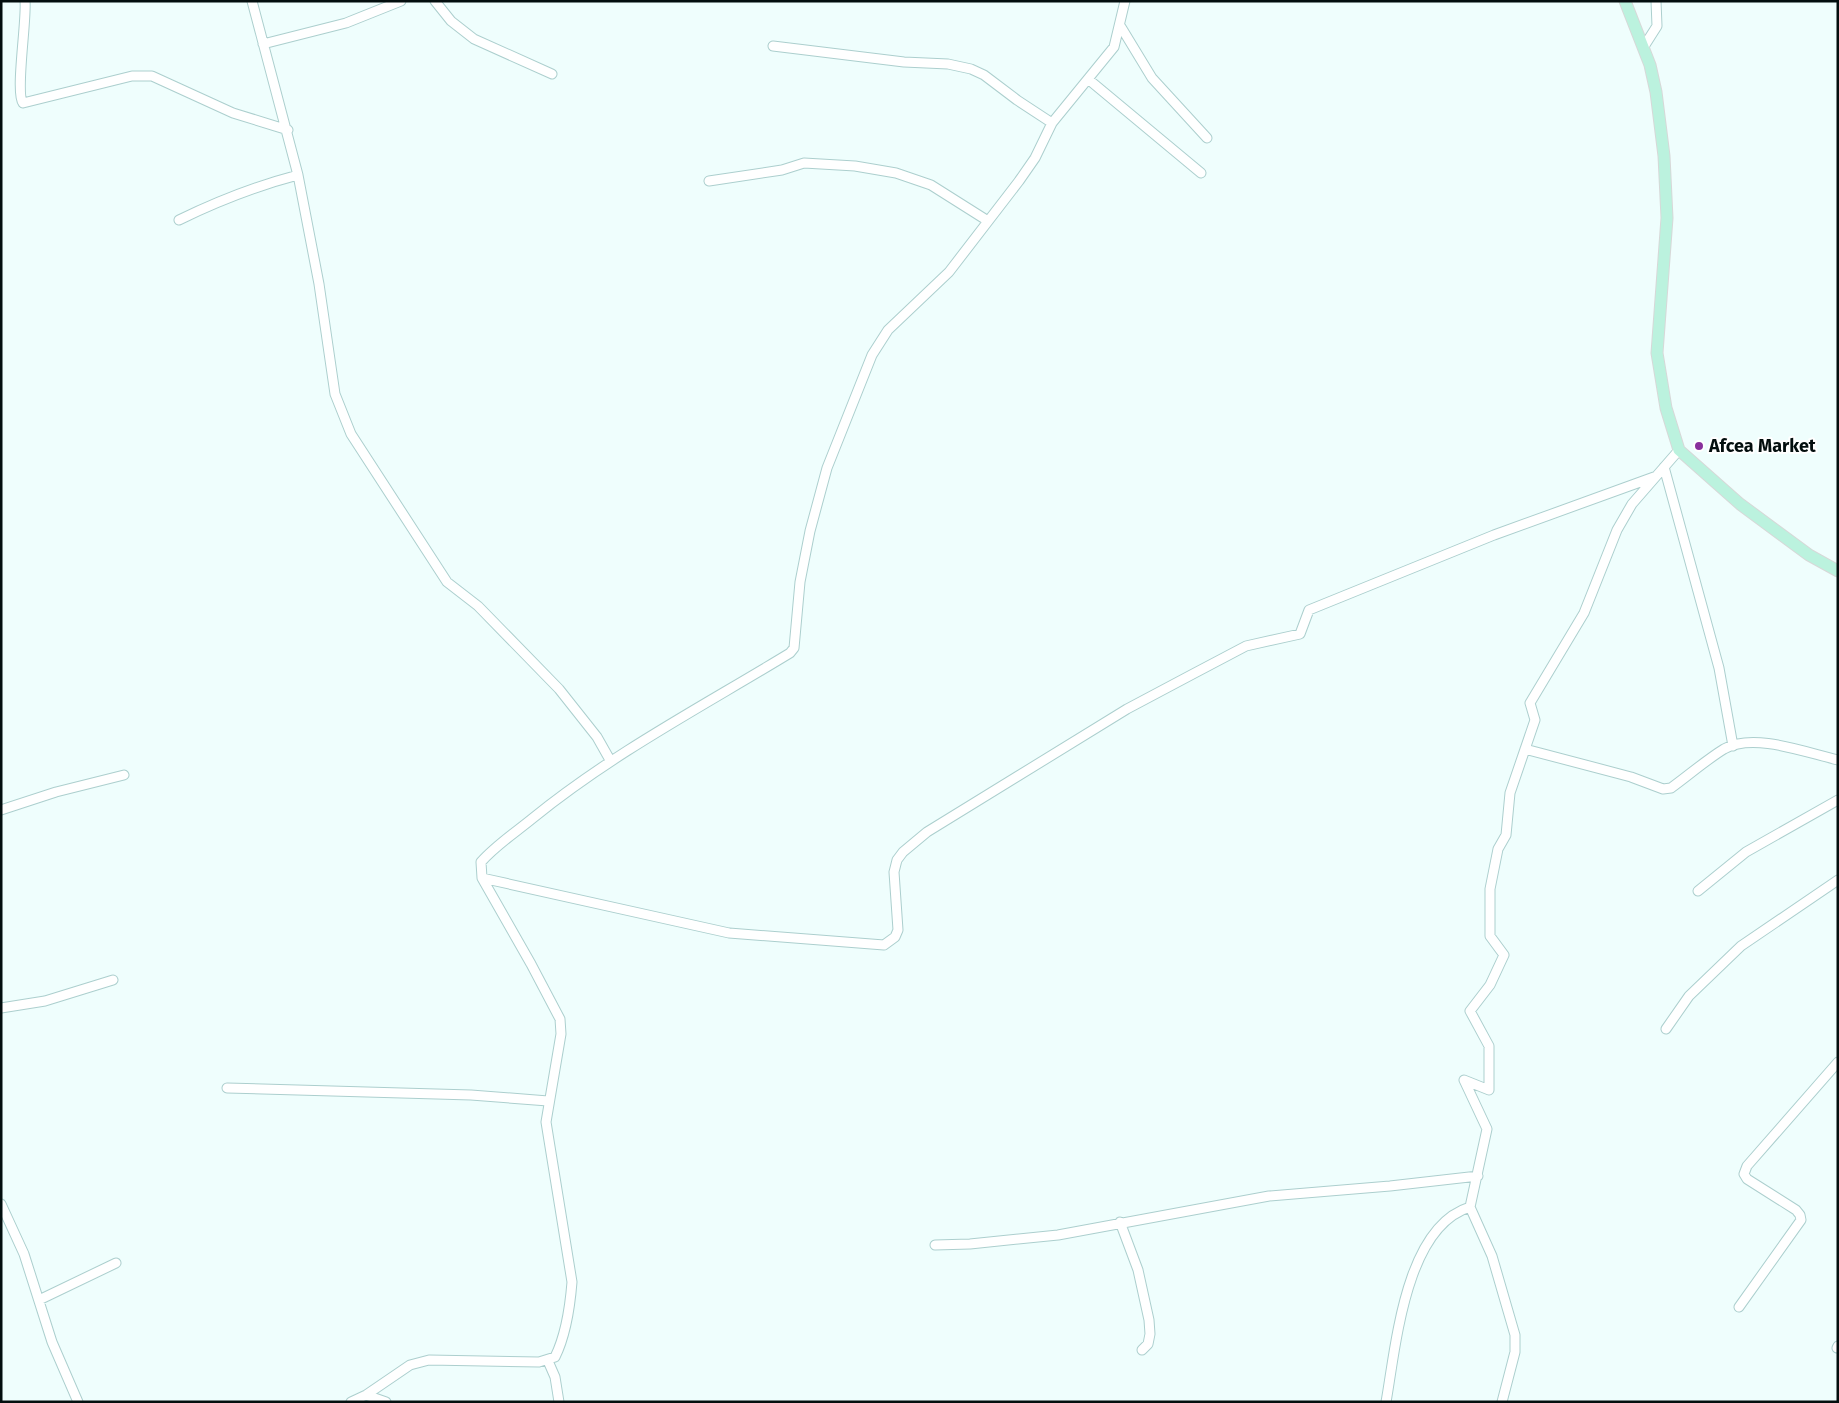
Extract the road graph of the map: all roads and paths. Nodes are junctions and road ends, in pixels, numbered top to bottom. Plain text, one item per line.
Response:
1 (25, 1) edge
2 (252, 1) edge
3 (401, 1) edge
4 (435, 1) edge
5 (1125, 1) edge
6 (1626, 1) edge
7 (1656, 1) edge
8 (1121, 27) junction
9 (263, 44) junction
10 (773, 46) dead end
11 (1644, 48) junction
12 (552, 74) dead end
13 (1088, 79) junction
14 (1052, 123) junction
15 (288, 130) junction
16 (1208, 138) dead end
17 (1201, 173) dead end
18 (298, 175) junction
19 (709, 181) dead end
20 (179, 220) dead end
21 (988, 221) junction
22 (1679, 450) junction
23 (1664, 467) junction
24 (1654, 477) junction
25 (1838, 572) edge
26 (1733, 746) junction
27 (1525, 749) junction
28 (610, 760) junction
29 (1838, 760) edge
30 (124, 775) dead end
31 (1838, 800) edge
32 (1, 810) edge
33 (482, 878) junction
34 (1838, 880) edge
35 (1698, 892) dead end
36 (113, 980) dead end
37 (1, 1008) edge
38 (1666, 1029) dead end
39 (1838, 1062) edge
40 (227, 1088) dead end
41 (548, 1101) junction
42 (1478, 1176) junction
43 (1, 1204) edge
44 (1470, 1207) junction
45 (1120, 1222) junction
46 (935, 1245) dead end
47 (116, 1263) dead end
48 (39, 1300) junction
49 (1739, 1307) dead end
50 (1142, 1350) dead end
51 (548, 1361) junction
52 (366, 1396) junction
53 (78, 1402) edge
54 (351, 1402) edge
55 (386, 1402) edge
56 (559, 1402) edge
57 (1386, 1402) edge
58 (1502, 1402) edge

1 - 15 street
2 - 9 street
3 - 9 street
4 - 12 street
5 - 8 street
6 - 11 main road
7 - 11 street
8 - 13 street
8 - 16 street
9 - 15 street
10 - 14 street
11 - 22 main road
13 - 14 street
13 - 17 street
14 - 21 street
15 - 18 street
18 - 20 street
18 - 28 street
19 - 21 street
21 - 28 street
22 - 23 street
22 - 25 main road
23 - 24 street
23 - 26 street
24 - 27 street
24 - 33 street
26 - 27 street
26 - 29 street
27 - 42 street
28 - 33 street
30 - 32 street
31 - 35 street
33 - 41 street
34 - 38 street
36 - 37 street
39 - 49 street
40 - 41 street
41 - 51 street
42 - 44 street
42 - 45 street
43 - 48 street
44 - 57 street
44 - 58 street
45 - 46 street
45 - 50 street
47 - 48 street
48 - 53 street
51 - 52 street
51 - 56 street
52 - 54 street
52 - 55 street

